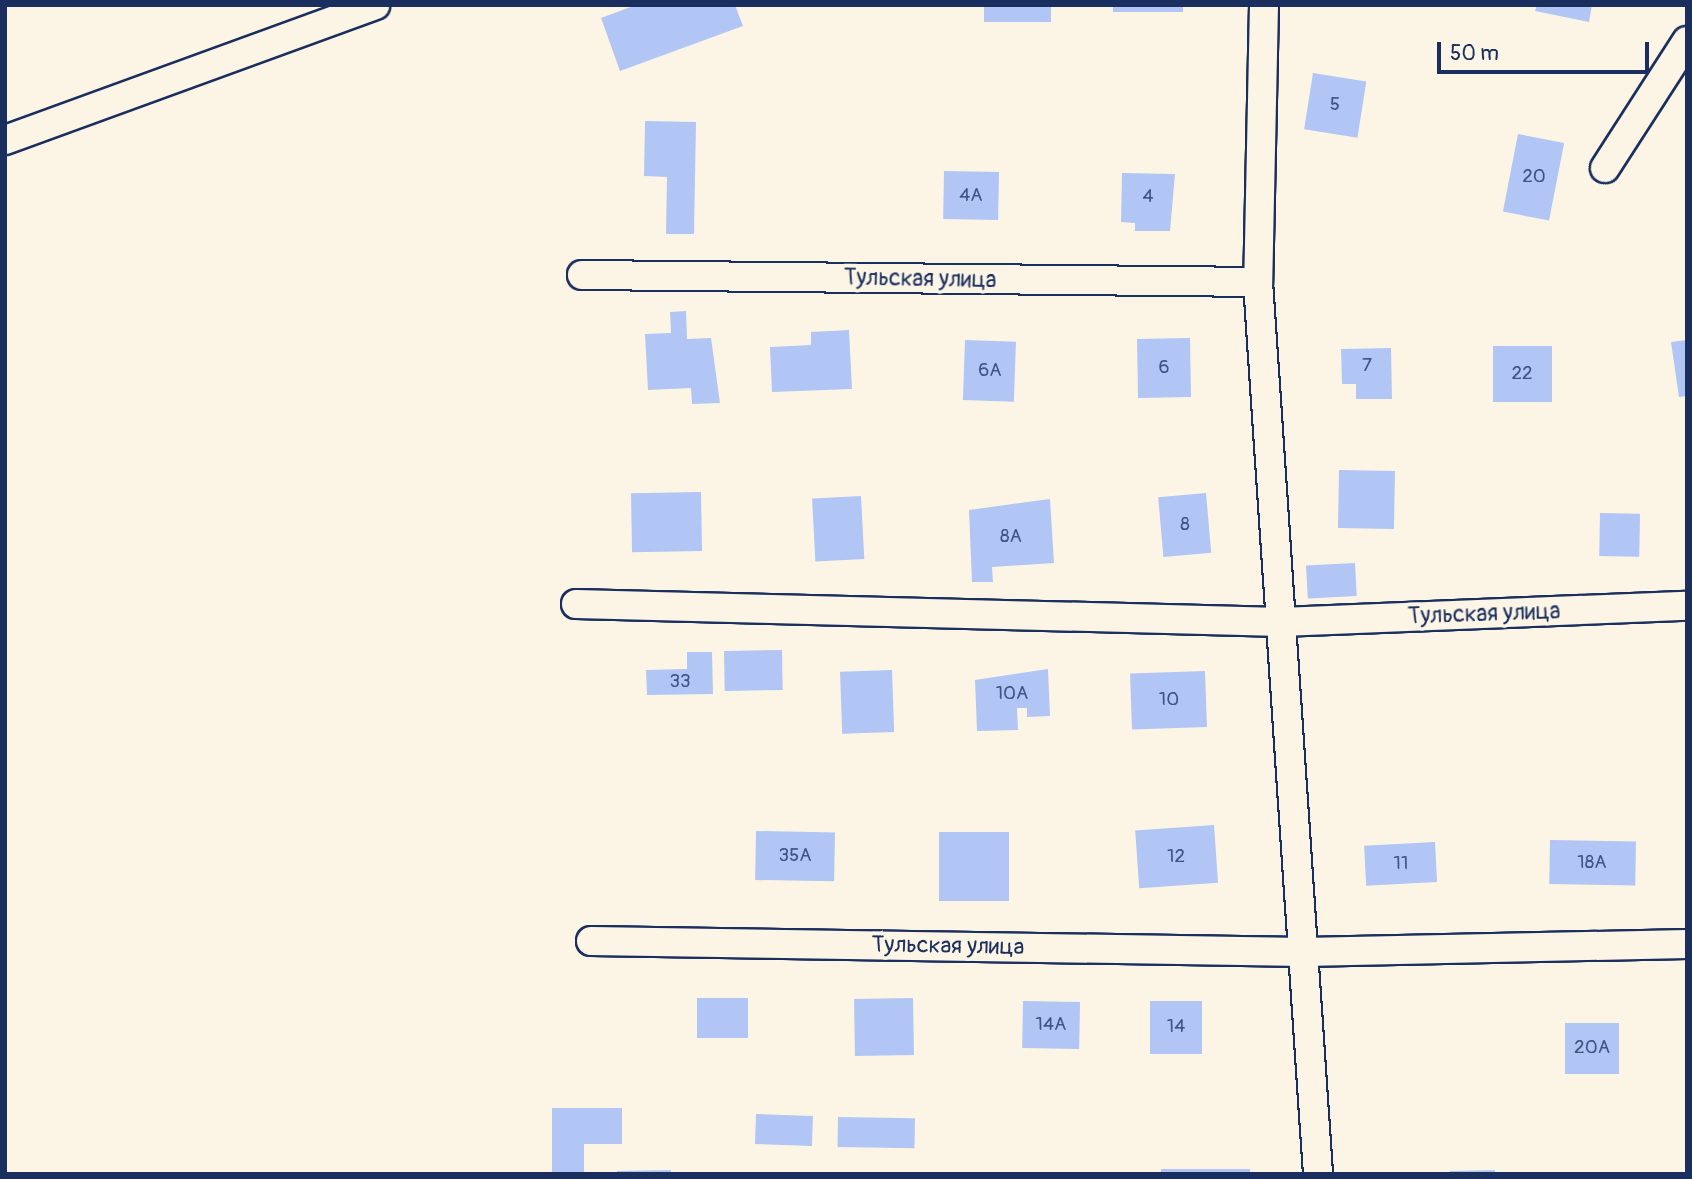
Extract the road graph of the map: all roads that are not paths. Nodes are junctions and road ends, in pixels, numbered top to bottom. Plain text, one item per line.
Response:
1 (375, 5) edge
2 (1264, 5) edge
3 (1687, 41) edge
4 (5, 139) edge
5 (1605, 168) dead end
6 (582, 275) dead end
7 (1258, 282) junction
8 (576, 604) dead end
9 (1687, 606) edge
10 (1281, 622) junction
11 (591, 941) dead end
12 (1687, 944) edge
13 (1304, 952) junction
14 (1318, 1174) edge

1 - 4 street
2 - 7 street
3 - 5 street
6 - 7 street, Тульская улица
7 - 10 street
8 - 10 street, Тульская улица
9 - 10 street, Тульская улица
10 - 13 street
11 - 13 street, Тульская улица
12 - 13 street, Тульская улица
13 - 14 street

